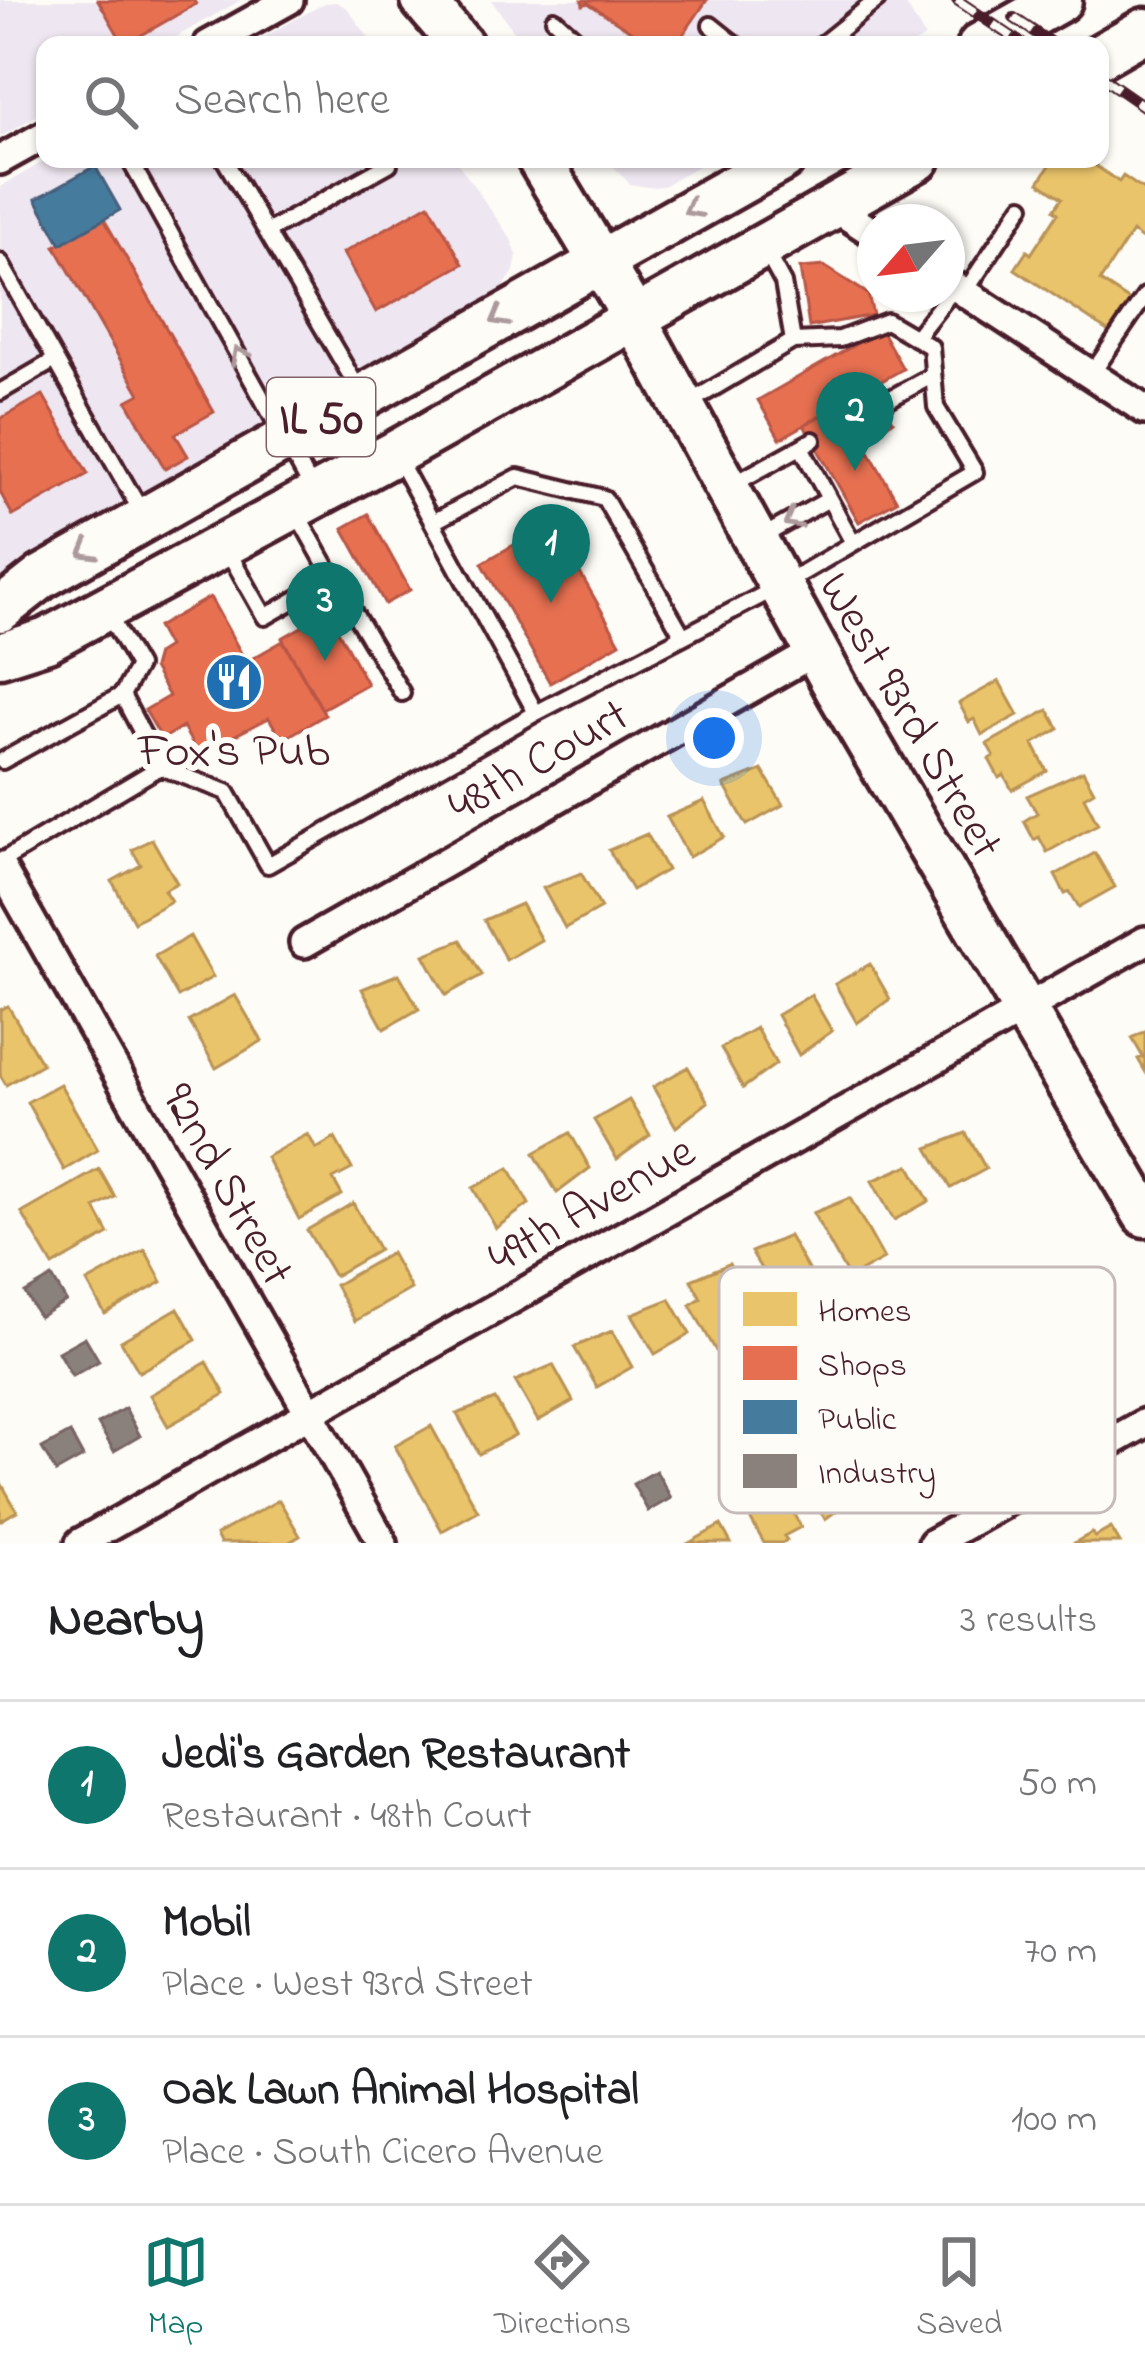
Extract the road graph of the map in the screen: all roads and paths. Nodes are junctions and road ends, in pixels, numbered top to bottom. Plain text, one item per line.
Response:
1 (289, 0) edge
2 (877, 0) edge
3 (1060, 0) edge
4 (428, 2) edge
5 (554, 19) dead end
6 (711, 25) dead end
7 (1145, 30) edge
8 (224, 36) edge
9 (454, 36) edge
10 (573, 36) edge
11 (725, 36) edge
12 (832, 36) edge
13 (996, 36) edge
14 (1109, 51) edge
15 (36, 140) edge
16 (0, 160) edge
17 (134, 168) edge
18 (229, 168) edge
19 (381, 168) edge
20 (545, 168) edge
21 (767, 168) edge
22 (901, 168) edge
23 (834, 206) junction
24 (1022, 206) dead end
25 (857, 222) edge
26 (267, 232) junction
27 (763, 247) junction
28 (601, 259) junction
29 (0, 262) edge
30 (965, 276) edge
31 (965, 293) edge
32 (1145, 296) edge
33 (936, 312) edge
34 (635, 320) junction
35 (915, 338) junction
36 (794, 341) junction
37 (55, 360) junction
38 (934, 375) junction
39 (1091, 375) junction
40 (0, 392) edge
41 (362, 394) junction
42 (882, 403) dead end
43 (682, 406) junction
44 (1145, 410) edge
45 (285, 438) junction
46 (394, 453) junction
47 (728, 488) junction
48 (829, 499) junction
49 (304, 500) junction
50 (145, 518) junction
51 (433, 522) junction
52 (755, 540) junction
53 (223, 543) junction
54 (853, 543) junction
55 (333, 578) junction
56 (780, 586) junction
57 (104, 608) junction
58 (0, 610) edge
59 (683, 636) junction
60 (816, 651) junction
61 (0, 656) edge
62 (402, 693) dead end
63 (122, 695) junction
64 (536, 713) junction
65 (2, 761) edge
66 (160, 767) junction
67 (0, 864) edge
68 (1145, 941) edge
69 (304, 944) dead end
70 (1024, 1008) junction
71 (1145, 1215) edge
72 (309, 1413) junction
73 (1145, 1423) edge
74 (1115, 1440) edge
75 (986, 1513) edge
76 (80, 1543) edge
77 (382, 1543) edge
78 (933, 1543) edge

1 - 8 street
2 - 12 lane
3 - 13 main road
4 - 9 main road
5 - 10 lane
6 - 11 lane
7 - 14 main road
15 - 16 street
45 -> 17 lane
18 - 26 lane
19 - 26 lane
20 - 28 main road, West 93rd Street
21 -> 28 main road, IL 50
22 - 23 main road, IL 50
23 - 25 street
23 - 27 main road, IL 50
24 - 30 lane
26 - 41 lane
27 - 34 main road, IL 50
27 - 36 lane
28 - 34 main road, West 93rd Street
28 -> 41 main road, IL 50
29 - 37 lane
31 - 39 street
32 - 39 lane
33 - 35 lane
34 - 43 main road, West 93rd Street
34 - 46 main road, IL 50
35 - 36 lane
35 - 38 lane
36 - 43 lane
37 - 40 lane
37 - 50 lane
38 - 42 lane
38 - 54 lane
39 - 44 street
41 - 45 main road, IL 50
43 - 47 main road, West 93rd Street
45 - 49 lane
45 - 50 main road, IL 50
46 - 49 main road, IL 50
46 - 51 lane
47 - 48 lane
47 - 52 main road, West 93rd Street
48 -> 52 lane
48 - 54 lane
49 - 53 main road, IL 50
49 - 55 lane
50 -> 58 main road, IL 50
51 - 59 lane
51 - 64 lane
52 - 56 main road, West 93rd Street
53 - 55 lane
53 - 57 main road, IL 50
54 - 56 lane
55 - 62 lane
56 - 59 lane
56 - 60 main road, West 93rd Street
57 - 61 main road, IL 50
57 - 63 lane
59 - 64 lane
60 - 69 street, 48th Court
60 - 70 main road, West 93rd Street
63 - 65 lane
63 - 66 lane
64 - 66 lane
66 - 67 lane
67 - 72 street, 92nd Street
68 - 70 street, 49th Avenue
70 - 71 main road, West 93rd Street
70 - 72 street, 49th Avenue
72 - 76 street, 49th Avenue
72 - 77 street, 92nd Street
73 - 74 street
75 - 78 street

